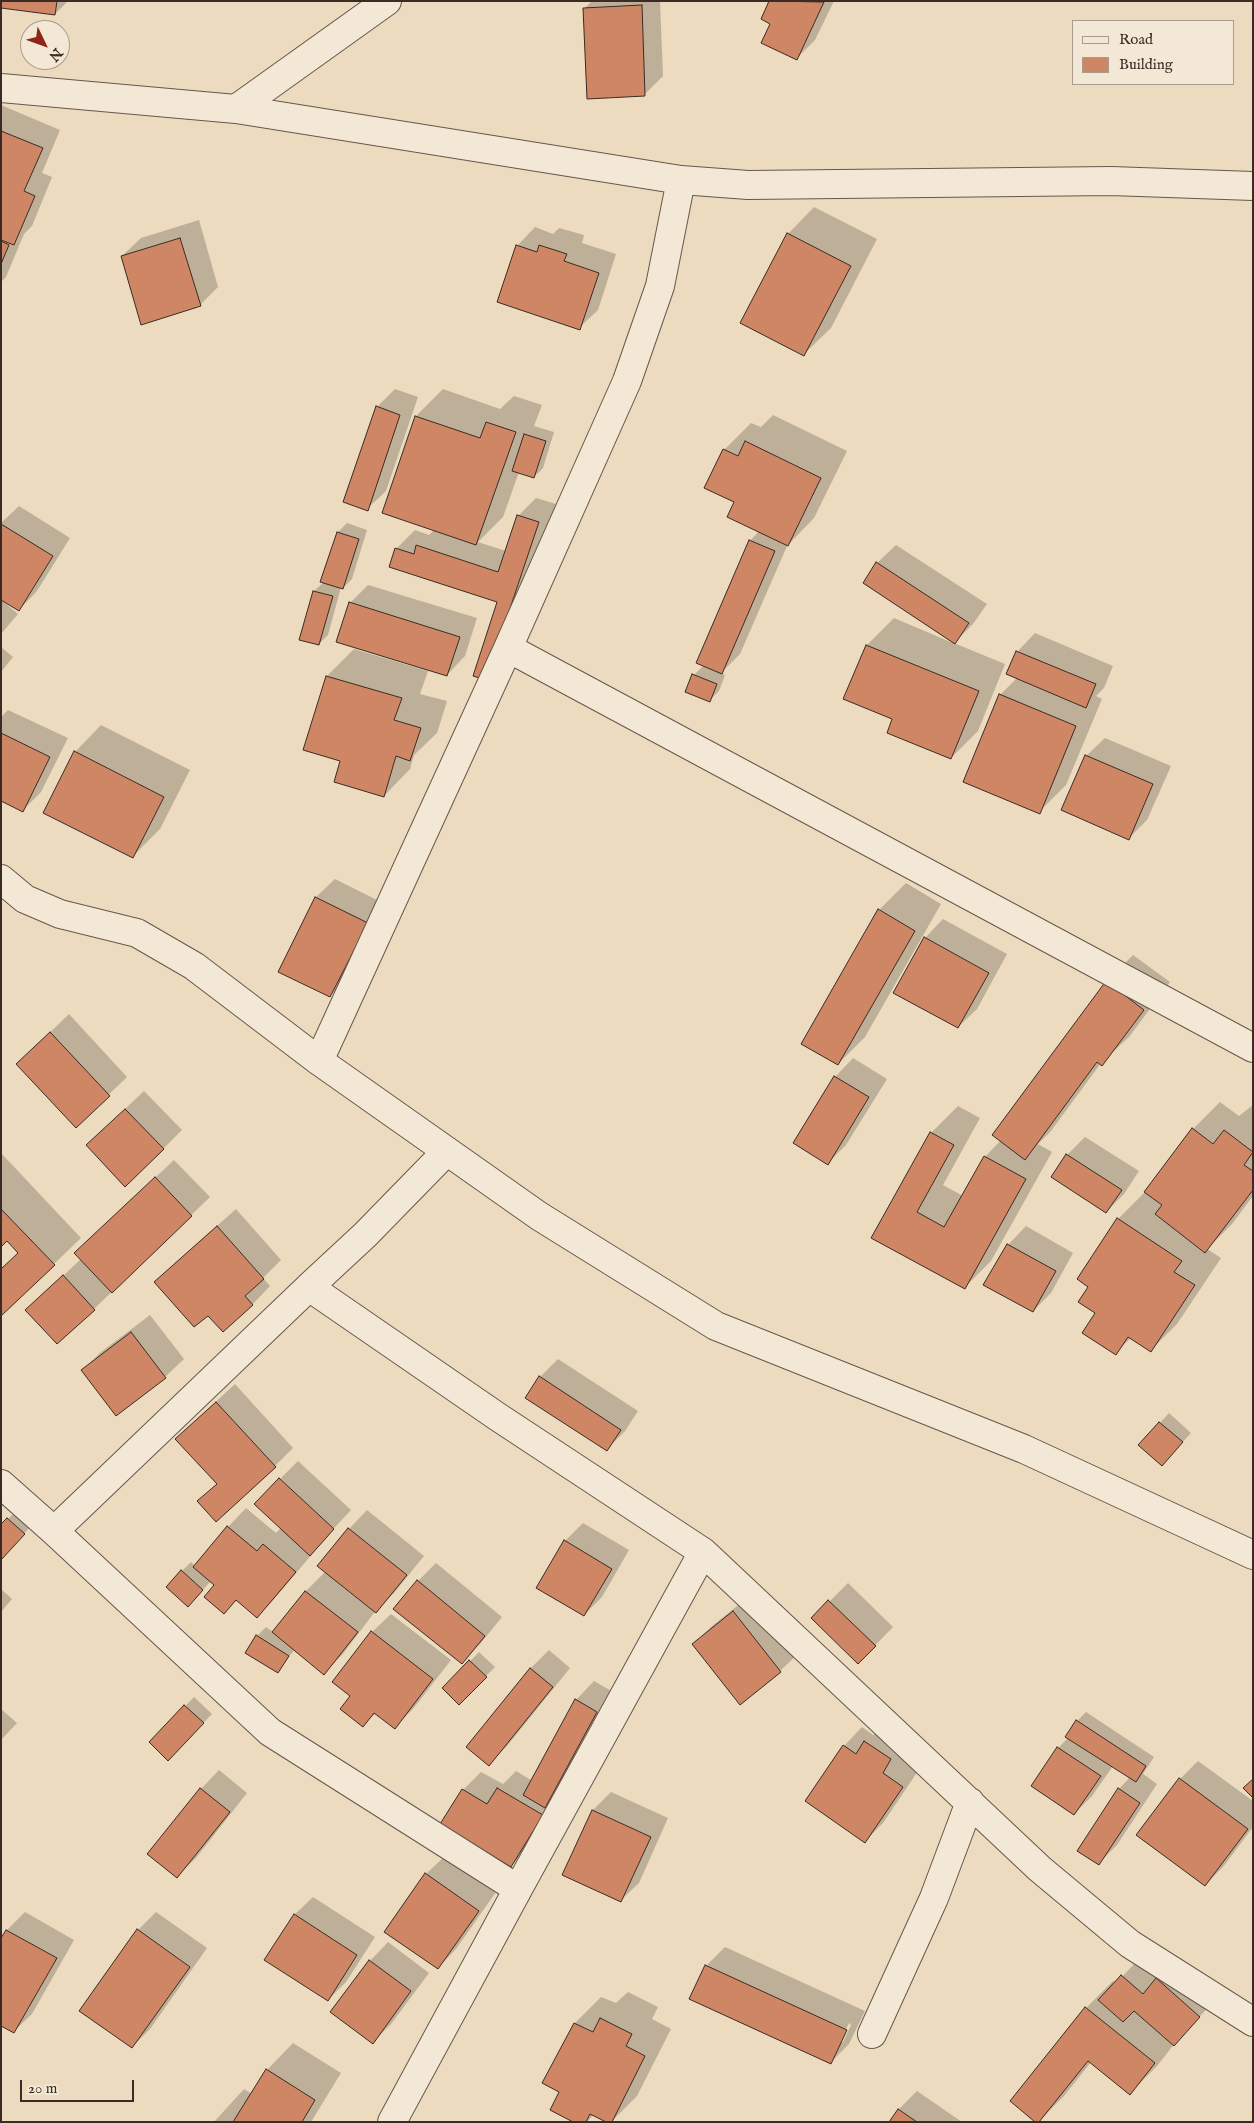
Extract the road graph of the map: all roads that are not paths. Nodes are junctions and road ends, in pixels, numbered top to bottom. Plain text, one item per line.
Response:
1 (387, 1) edge
2 (1, 88) edge
3 (236, 109) junction
4 (681, 180) junction
5 (1253, 186) edge
6 (508, 648) junction
7 (1, 879) edge
8 (1253, 1048) edge
9 (319, 1061) junction
10 (447, 1151) junction
11 (309, 1287) junction
12 (1, 1484) edge
13 (54, 1531) junction
14 (703, 1552) junction
15 (1253, 1555) edge
16 (970, 1802) junction
17 (518, 1889) junction
18 (1253, 2022) edge
19 (872, 2034) dead end
20 (401, 2119) edge

1 - 3 street
2 - 3 street
3 - 4 street
4 - 5 street
4 - 6 street
6 - 8 street
6 - 9 street
7 - 9 street
9 - 10 street
10 - 11 street
10 - 15 street
11 - 13 street
11 - 14 street
12 - 13 street
13 - 17 street
14 - 16 street
14 - 17 street
16 - 18 street
16 - 19 street
17 - 20 street

